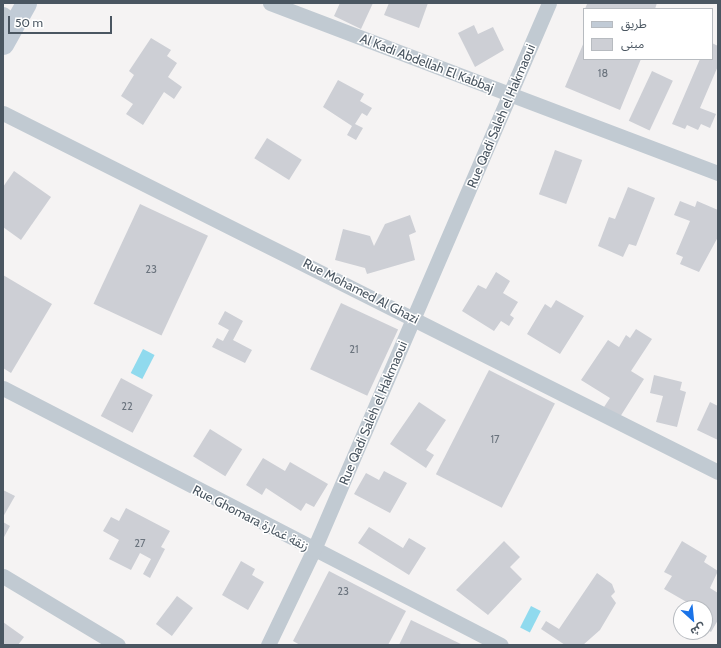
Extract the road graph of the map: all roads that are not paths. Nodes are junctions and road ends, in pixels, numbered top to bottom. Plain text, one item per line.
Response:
1 (26, 3) edge
2 (270, 3) edge
3 (550, 3) edge
4 (9, 18) edge
5 (3, 44) edge
6 (510, 95) junction
7 (3, 113) edge
8 (718, 173) edge
9 (413, 318) junction
10 (5, 393) edge
11 (718, 472) edge
12 (314, 549) junction
13 (3, 576) edge
14 (118, 645) edge
15 (268, 645) edge
16 (501, 645) edge

1 - 4 main road
2 - 6 street, Al Kadi Abdellah El Kabbaj
3 - 6 street, Rue Qadi Saleh el Hakmaoui
4 - 5 main road
6 - 8 street, Al Kadi Abdellah El Kabbaj
6 - 9 street, Rue Qadi Saleh el Hakmaoui
7 - 9 street, Rue Mohamed Al Ghazi
9 - 11 street, Rue Mohamed Al Ghazi
9 - 12 street, Rue Qadi Saleh el Hakmaoui
10 - 12 street, Rue Ghomara زنقة غمارة
12 - 15 street, Rue Qadi Saleh el Hakmaoui
12 - 16 street, Rue Ghomara زنقة غمارة
13 - 14 street

